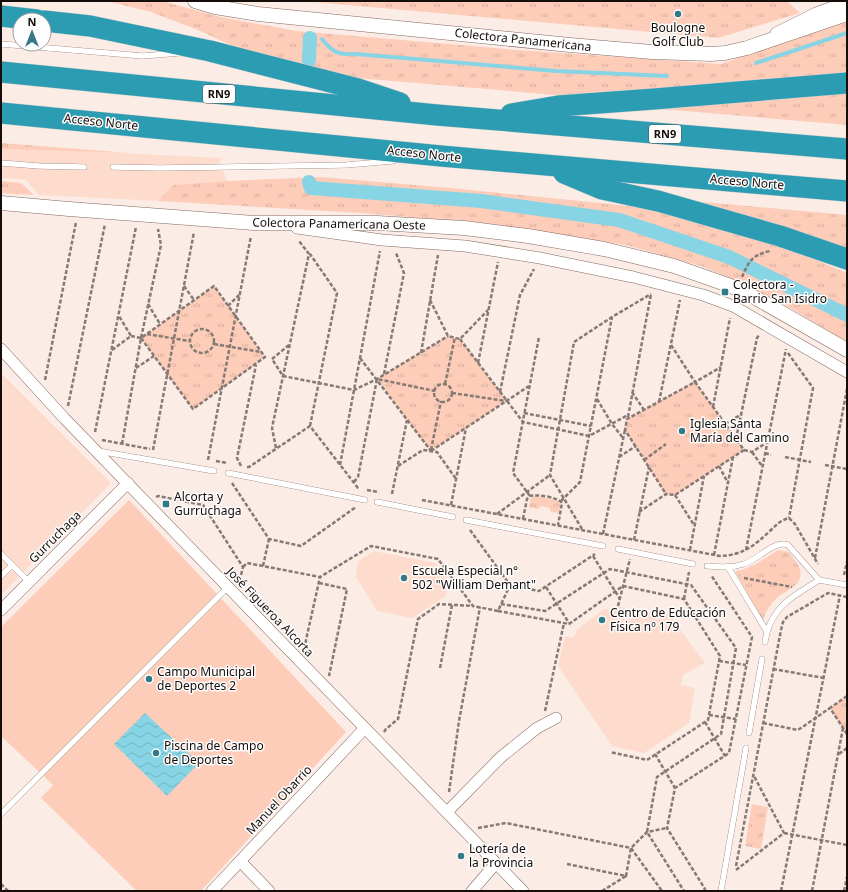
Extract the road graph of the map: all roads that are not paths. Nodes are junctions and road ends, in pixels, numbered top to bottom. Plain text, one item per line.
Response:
1 (195, 1) edge
2 (847, 2) edge
3 (847, 14) edge
4 (1, 16) edge
5 (12, 17) edge
6 (52, 22) edge
7 (1, 44) edge
8 (747, 48) junction
9 (210, 51) junction
10 (1, 72) edge
11 (847, 83) edge
12 (1, 113) edge
13 (437, 115) junction
14 (65, 118) junction
15 (483, 119) junction
16 (1, 124) edge
17 (847, 149) edge
18 (441, 156) junction
19 (410, 159) dead end
20 (402, 160) dead end
21 (1, 163) edge
22 (547, 166) junction
23 (84, 167) dead end
24 (113, 167) dead end
25 (847, 191) edge
26 (1, 203) edge
27 (258, 223) junction
28 (847, 259) edge
29 (1, 349) edge
30 (847, 350) edge
31 (847, 372) edge
32 (97, 451) junction
33 (214, 471) dead end
34 (228, 474) dead end
35 (128, 483) junction
36 (364, 500) dead end
37 (377, 502) dead end
38 (453, 517) dead end
39 (466, 520) dead end
40 (603, 546) dead end
41 (618, 549) dead end
42 (1, 554) edge
43 (694, 564) dead end
44 (12, 565) junction
45 (707, 566) dead end
46 (728, 567) junction
47 (1, 576) edge
48 (819, 580) junction
49 (29, 582) junction
50 (847, 585) edge
51 (228, 587) junction
52 (1, 610) edge
53 (767, 632) junction
54 (765, 642) dead end
55 (762, 659) dead end
56 (556, 718) dead end
57 (364, 728) junction
58 (749, 733) dead end
59 (746, 748) dead end
60 (446, 812) junction
61 (1, 814) edge
62 (240, 861) junction
63 (496, 863) junction
64 (212, 891) edge
65 (269, 891) edge
66 (472, 891) edge
67 (523, 891) edge
68 (721, 891) edge

1 - 8 street, Colectora Panamericana
2 - 8 street
3 - 8 street, Colectora Panamericana
4 - 5 highway
6 - 9 highway
7 - 9 lane
9 - 13 highway
10 - 13 highway, RN9
11 - 15 highway
12 - 14 highway, Acceso Norte
13 - 15 highway, RN9
14 - 16 highway
14 - 18 highway, Acceso Norte
15 - 17 highway, RN9
18 - 19 lane
18 - 22 highway, Acceso Norte
20 - 24 lane
21 - 23 lane
22 - 25 highway, Acceso Norte
22 - 28 highway
26 - 27 street, Colectora Panamericana Oeste
27 - 30 street, Colectora Panamericana Oeste
27 - 31 street
29 - 32 street, José Figueroa Alcorta
32 - 33 lane
32 - 35 street, José Figueroa Alcorta
34 - 36 lane
35 - 49 street, Gurruchaga
35 - 51 street, José Figueroa Alcorta
37 - 38 lane
39 - 40 lane
41 - 43 lane
42 - 44 lane
44 - 47 lane
44 - 49 lane
45 - 46 lane
46 - 48 lane
46 - 53 lane
48 - 50 lane
48 - 53 lane
49 - 52 street, Gurruchaga
51 - 57 street, José Figueroa Alcorta
51 - 61 lane
53 - 54 lane
55 - 58 lane
56 - 60 street
57 - 60 street, José Figueroa Alcorta
57 - 62 street, Manuel Obarrio
59 - 68 lane
60 - 63 street, José Figueroa Alcorta
62 - 64 street, Manuel Obarrio
62 - 65 street
63 - 66 street
63 - 67 street, José Figueroa Alcorta

